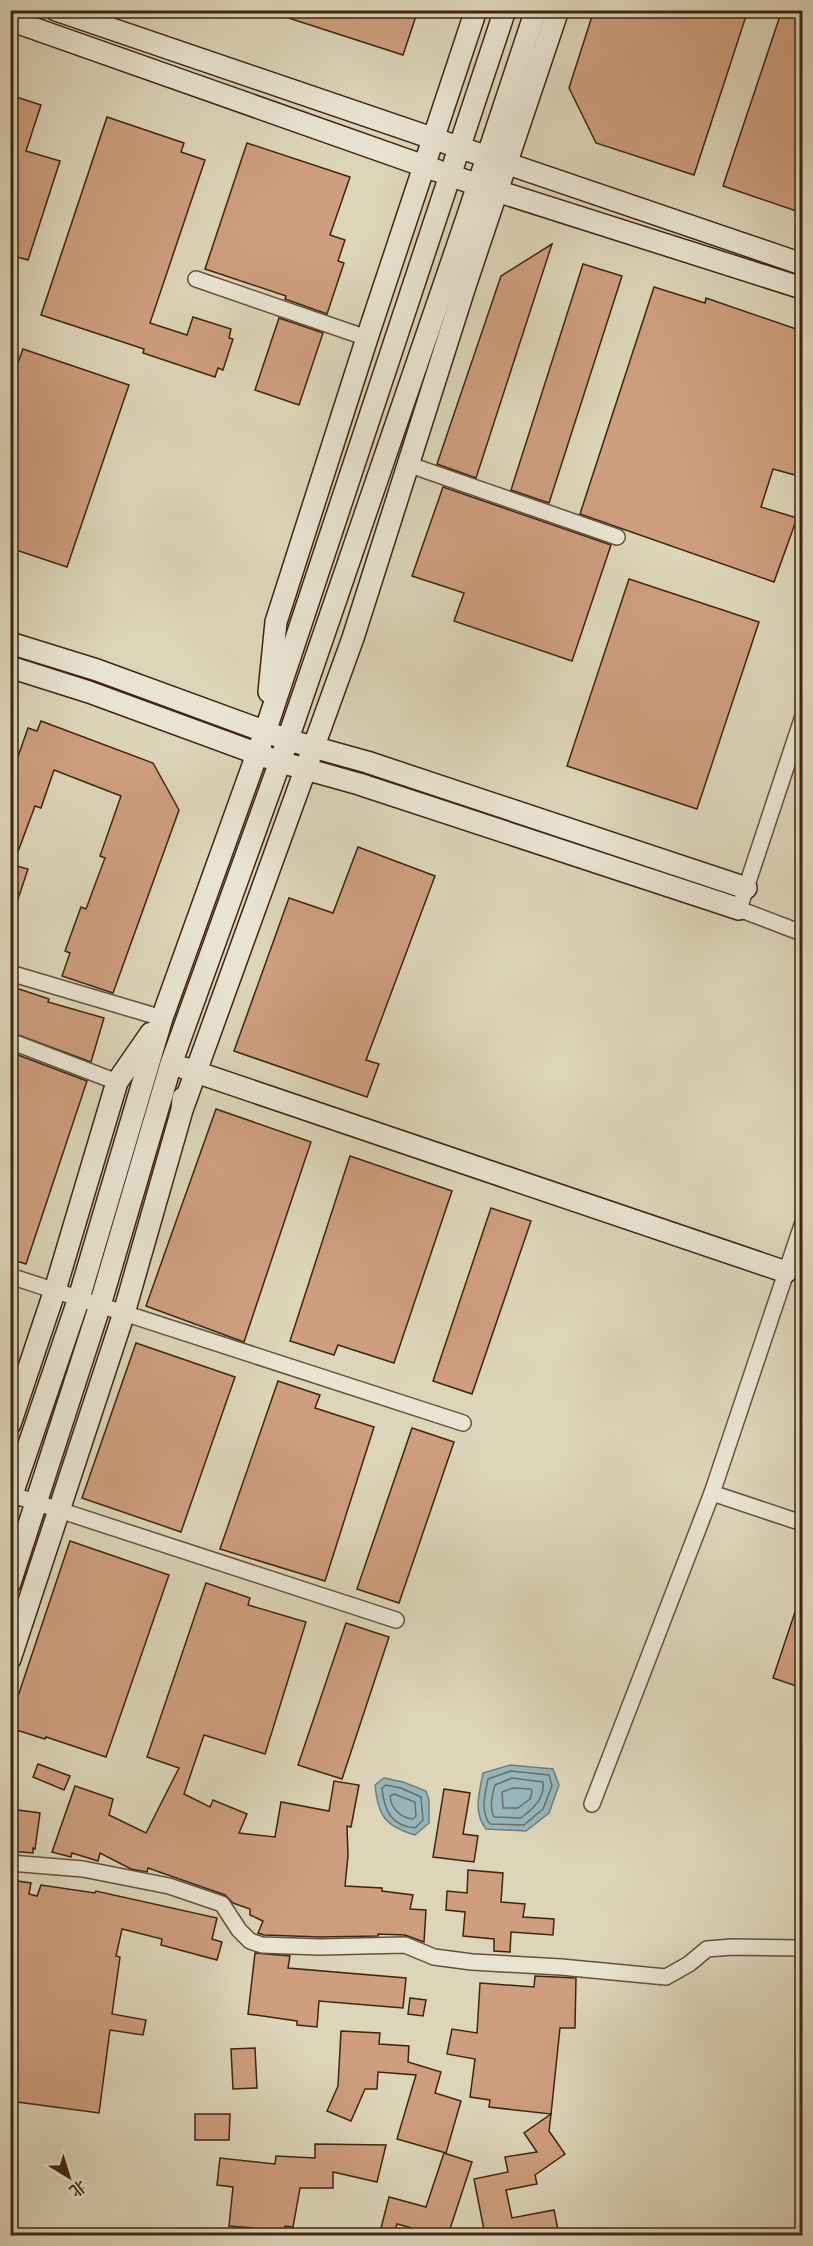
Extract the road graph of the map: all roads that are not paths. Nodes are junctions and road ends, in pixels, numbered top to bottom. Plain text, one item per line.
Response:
1 (56, 10) edge
2 (476, 10) edge
3 (505, 10) edge
4 (536, 10) edge
5 (558, 10) edge
6 (10, 20) edge
7 (434, 137) junction
8 (459, 146) junction
9 (498, 160) junction
10 (424, 167) junction
11 (451, 175) junction
12 (488, 188) junction
13 (802, 264) edge
14 (196, 279) dead end
15 (802, 288) edge
16 (367, 338) junction
17 (407, 464) junction
18 (617, 537) dead end
19 (10, 643) edge
20 (10, 667) edge
21 (802, 719) edge
22 (264, 732) junction
23 (288, 740) junction
24 (313, 747) junction
25 (257, 754) junction
26 (280, 762) junction
27 (305, 769) junction
28 (746, 888) junction
29 (739, 909) junction
30 (802, 933) edge
31 (10, 973) edge
32 (162, 1018) junction
33 (10, 1041) edge
34 (183, 1068) junction
35 (117, 1082) junction
36 (802, 1225) edge
37 (786, 1272) junction
38 (10, 1276) edge
39 (55, 1290) junction
40 (79, 1298) junction
41 (100, 1305) junction
42 (124, 1313) junction
43 (463, 1423) dead end
44 (10, 1425) edge
45 (712, 1493) junction
46 (11, 1496) edge
47 (38, 1503) junction
48 (60, 1511) junction
49 (802, 1523) edge
50 (10, 1583) edge
51 (396, 1620) dead end
52 (10, 1659) edge
53 (592, 1804) dead end
54 (10, 1863) edge
55 (802, 1948) edge

1 - 7 street
2 - 7 street
3 - 8 street
4 - 9 street
5 - 9 street
6 - 10 street
7 - 8 street
7 - 10 street
8 - 9 street
8 - 11 street
9 - 12 street
9 - 13 street
10 - 11 street
10 - 16 street
11 - 12 street
11 - 22 street
12 - 15 street
12 - 17 street
12 - 23 street
14 - 16 street
16 - 22 street
17 - 18 street
17 - 24 street
19 - 22 street
20 - 25 street
21 - 28 street
22 - 23 street
22 - 25 street
23 - 24 street
23 - 26 street
24 - 27 street
24 - 28 street
25 - 26 street
25 - 32 street
26 - 27 street
26 - 34 street
27 - 29 street
27 - 34 street
28 - 29 street
29 - 30 street
31 - 32 street
32 - 35 street
32 - 40 street
33 - 35 street
34 - 37 street
34 - 41 street
34 - 42 street
35 - 39 street
36 - 37 street
37 - 45 street
38 - 39 street
39 - 40 street
39 - 44 street
40 - 41 street
40 - 46 street
41 - 42 street
41 - 47 street
42 - 43 street
42 - 48 street
45 - 49 street
45 - 53 street
46 - 47 street
47 - 48 street
47 - 50 street
48 - 51 street
48 - 52 street
54 - 55 street

